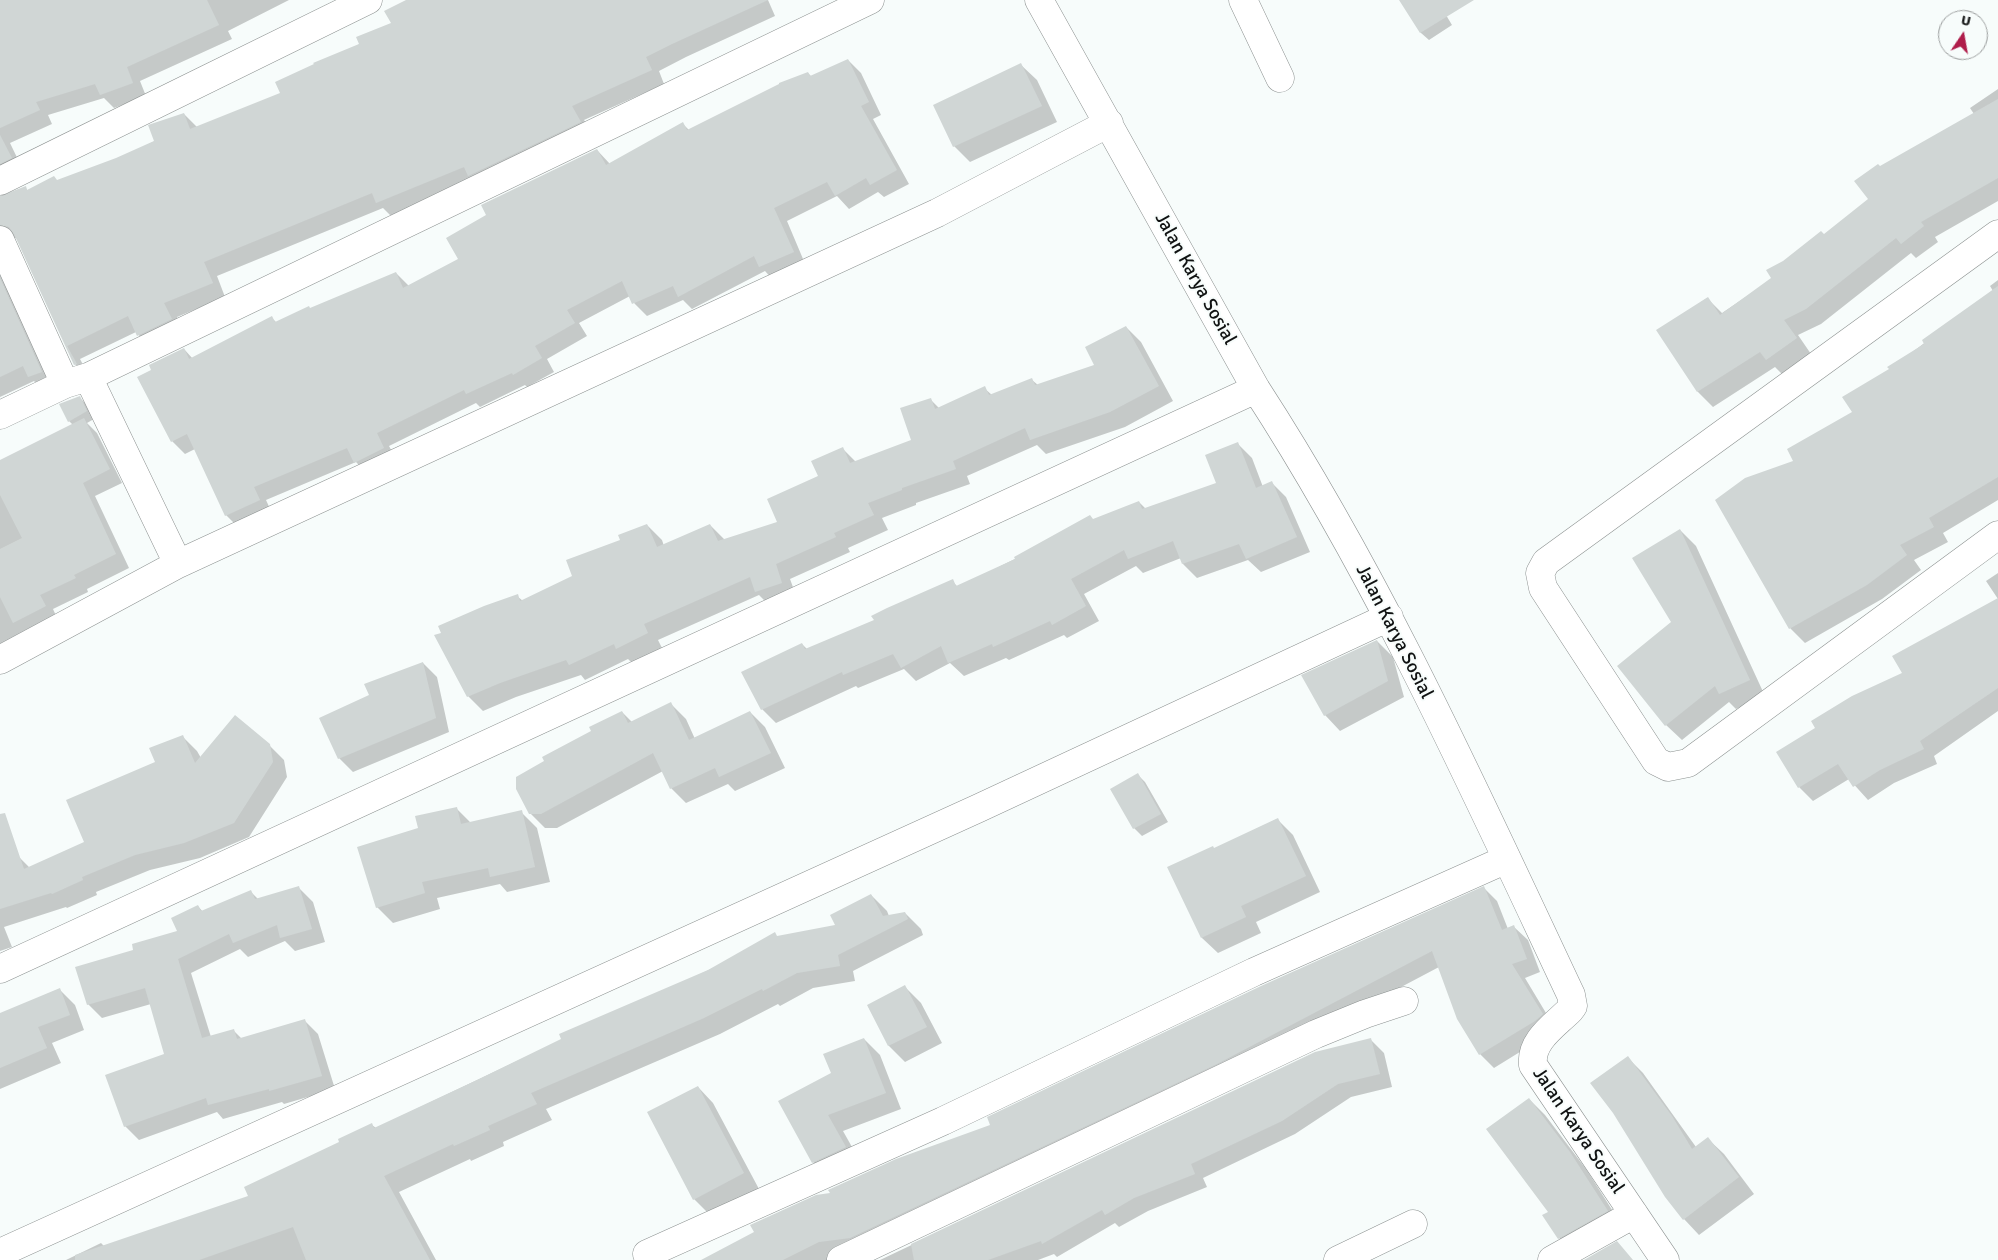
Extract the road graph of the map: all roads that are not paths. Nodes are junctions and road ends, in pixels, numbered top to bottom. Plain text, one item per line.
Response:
1 (368, 0) edge
2 (870, 0) edge
3 (1039, 0) edge
4 (1243, 0) edge
5 (1280, 78) dead end
6 (1109, 123) junction
7 (0, 181) edge
8 (1998, 234) edge
9 (0, 240) edge
10 (77, 380) junction
11 (1256, 389) junction
12 (0, 415) edge
13 (1998, 535) edge
14 (178, 564) junction
15 (1389, 617) junction
16 (0, 660) edge
17 (1507, 859) junction
18 (0, 969) edge
19 (1404, 1001) dead end
20 (1634, 1214) junction
21 (1413, 1224) dead end
22 (0, 1253) edge
23 (647, 1254) dead end
24 (841, 1260) edge
25 (1338, 1260) edge
26 (1552, 1260) edge
27 (1665, 1260) edge

1 - 7 street
2 - 10 street
3 - 6 street, Jalan Karya Sosial
4 - 5 street
6 - 11 street, Jalan Karya Sosial
6 - 14 street
8 - 13 street
9 - 10 street
10 - 12 street
10 - 14 street
11 - 15 street, Jalan Karya Sosial
11 - 18 street
14 - 16 street
15 - 17 street, Jalan Karya Sosial
15 - 22 street
17 - 20 street, Jalan Karya Sosial
17 - 23 street
19 - 24 street
20 - 26 street
20 - 27 street, Jalan Karya Sosial
21 - 25 street

